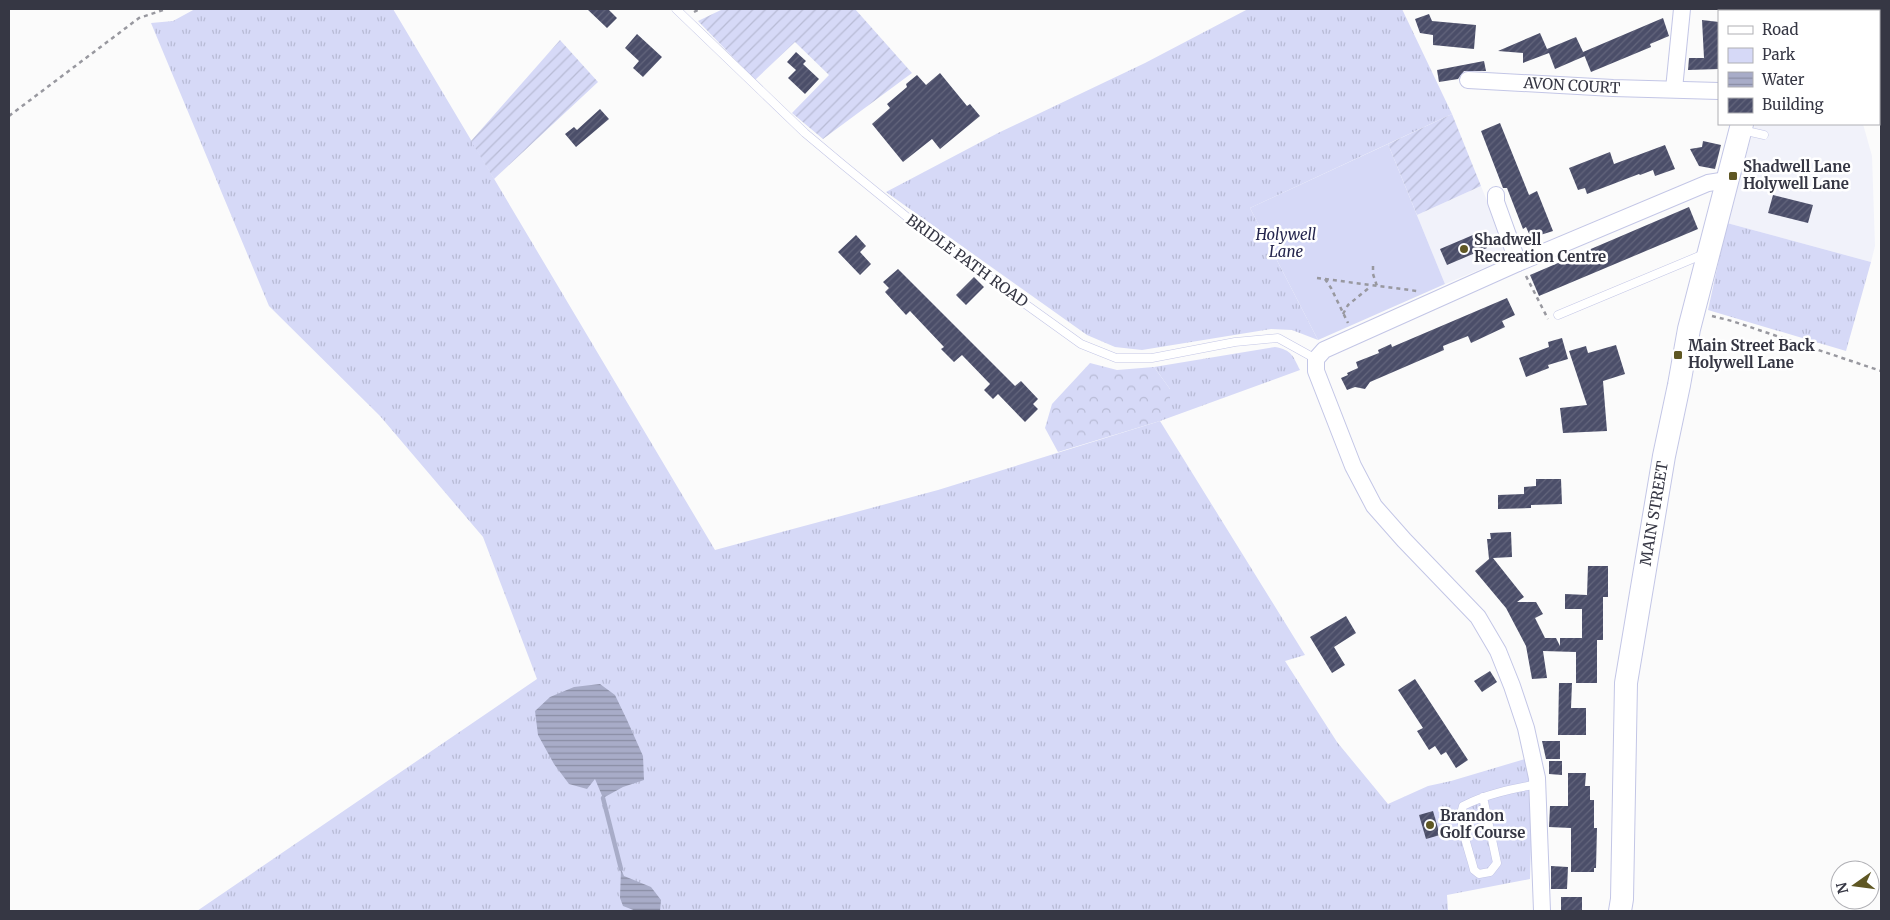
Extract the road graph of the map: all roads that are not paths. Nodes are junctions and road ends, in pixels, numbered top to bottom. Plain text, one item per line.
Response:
1 (676, 9) edge
2 (1682, 9) edge
3 (1780, 9) edge
4 (1784, 10) edge
5 (1468, 80) dead end
6 (1674, 89) junction
7 (1718, 91) edge
8 (1741, 127) edge
9 (1764, 135) dead end
10 (1727, 180) junction
11 (1496, 195) dead end
12 (1708, 252) junction
13 (1519, 263) junction
14 (1558, 315) road end
15 (1316, 359) junction
16 (1538, 784) junction
17 (1483, 798) junction
18 (1542, 911) edge
19 (1620, 911) edge

1 - 15 lane, BRIDLE PATH ROAD
2 - 6 street
3 - 4 street
5 - 6 street, AVON COURT
6 - 7 street, AVON COURT
8 - 9 lane
8 - 10 street, MAIN STREET
10 - 12 street, MAIN STREET
10 - 13 street
11 - 13 street
12 - 14 lane
12 - 19 street, MAIN STREET
13 - 15 street
15 - 16 street
16 - 17 lane
16 - 18 street
17 - 17 lane

